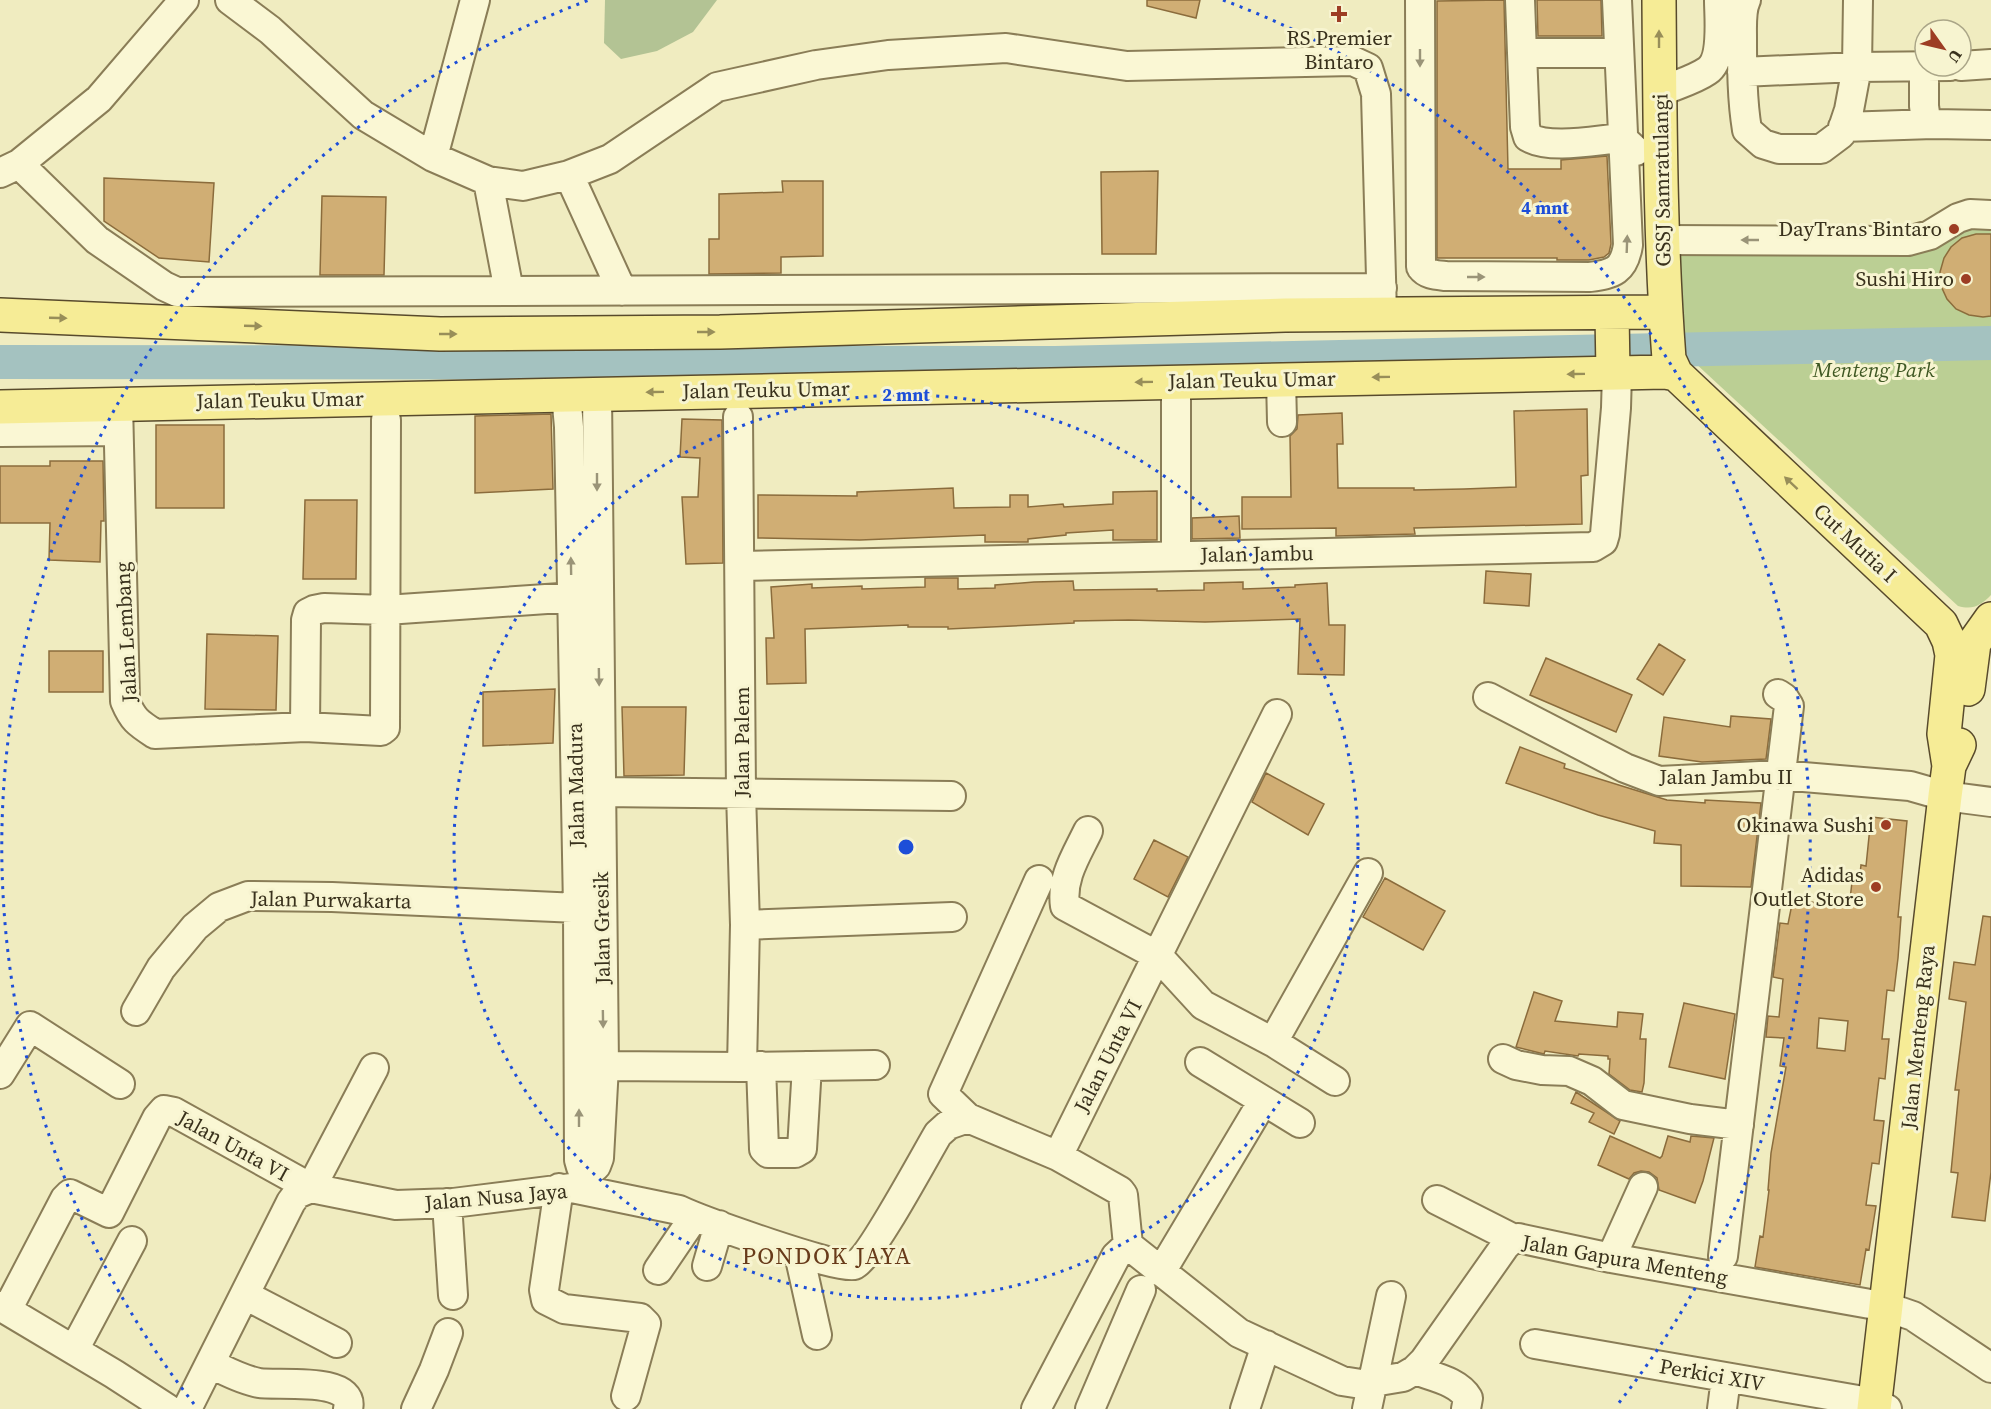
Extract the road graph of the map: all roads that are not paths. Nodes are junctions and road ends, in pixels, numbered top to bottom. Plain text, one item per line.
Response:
1 (184, 0) edge
2 (230, 0) edge
3 (475, 0) edge
4 (1420, 0) edge
5 (1520, 0) edge
6 (1617, 0) edge
7 (1659, 0) edge
8 (1719, 0) edge
9 (1746, 0) edge
10 (1858, 0) edge
11 (1522, 52) junction
12 (1619, 53) junction
13 (1991, 64) edge
14 (1973, 65) edge
15 (1857, 67) junction
16 (1913, 67) edge
17 (1742, 72) junction
18 (1934, 78) edge
19 (1660, 92) junction
20 (1933, 124) junction
21 (1622, 125) junction
22 (1991, 125) edge
23 (1843, 127) junction
24 (433, 157) junction
25 (1660, 160) junction
26 (9, 169) edge
27 (569, 175) junction
28 (488, 181) junction
29 (1991, 215) edge
30 (1663, 240) junction
31 (509, 291) junction
32 (622, 291) junction
33 (1382, 301) junction
34 (0, 315) edge
35 (1669, 343) junction
36 (1613, 349) junction
37 (1281, 379) junction
38 (1176, 381) junction
39 (587, 404) junction
40 (0, 407) edge
41 (118, 417) junction
42 (738, 417) dead end
43 (386, 420) dead end
44 (1282, 422) dead end
45 (0, 432) edge
46 (1176, 556) junction
47 (741, 566) junction
48 (585, 596) junction
49 (386, 610) junction
50 (1991, 618) edge
51 (1941, 624) junction
52 (1778, 694) dead end
53 (1488, 697) dead end
54 (1277, 714) dead end
55 (305, 727) junction
56 (1780, 775) junction
57 (1947, 781) junction
58 (600, 792) junction
59 (741, 793) junction
60 (951, 796) dead end
61 (1991, 802) edge
62 (1088, 831) dead end
63 (1368, 873) dead end
64 (1039, 880) dead end
65 (578, 908) junction
66 (952, 917) dead end
67 (745, 925) junction
68 (1158, 956) junction
69 (136, 1011) dead end
70 (1273, 1042) junction
71 (1503, 1059) dead end
72 (1200, 1062) dead end
73 (807, 1065) junction
74 (875, 1065) dead end
75 (604, 1066) junction
76 (752, 1067) junction
77 (374, 1068) dead end
78 (0, 1074) edge
79 (1335, 1081) dead end
80 (120, 1084) dead end
81 (1263, 1101) junction
82 (968, 1118) junction
83 (1300, 1123) dead end
84 (1739, 1125) junction
85 (1058, 1156) junction
86 (590, 1171) joint
87 (1643, 1187) dead end
88 (311, 1188) junction
89 (559, 1188) junction
90 (1437, 1200) dead end
91 (447, 1203) junction
92 (707, 1221) junction
93 (1514, 1239) junction
94 (132, 1241) dead end
95 (1128, 1245) junction
96 (799, 1254) junction
97 (1723, 1256) dead end
98 (1611, 1258) junction
99 (707, 1266) dead end
100 (658, 1270) dead end
101 (1151, 1281) junction
102 (245, 1295) junction
103 (453, 1295) dead end
104 (1391, 1296) dead end
105 (1887, 1307) junction
106 (4, 1308) edge
107 (448, 1334) dead end
108 (817, 1335) dead end
109 (337, 1342) dead end
110 (1535, 1344) dead end
111 (1266, 1346) junction
112 (74, 1350) junction
113 (1987, 1356) edge
114 (211, 1364) junction
115 (1415, 1370) junction
116 (1726, 1378) junction
117 (626, 1396) dead end
118 (1370, 1396) edge
119 (1879, 1407) edge
120 (168, 1409) edge
121 (187, 1409) edge
122 (348, 1409) edge
123 (416, 1409) edge
124 (1036, 1409) edge
125 (1090, 1409) edge
126 (1245, 1409) edge
127 (1466, 1409) edge
128 (1722, 1409) edge

1 - 26 street
2 - 24 street
3 - 24 street
4 -> 21 street
5 - 11 street
6 - 12 street
19 -> 7 main road, GSSJ Samratulangi
8 - 19 street
9 - 17 street
10 - 15 street
11 - 12 street
11 - 21 street
12 - 21 street
13 - 14 street
15 - 16 street
15 - 17 street
15 - 23 street
17 - 23 street
18 - 20 street
19 - 25 main road, GSSJ Samratulangi
20 - 22 street
20 - 23 street
21 - 25 street
24 - 28 street
25 - 30 main road, GSSJ Samratulangi
26 - 31 street
27 - 28 street
27 - 32 street
27 - 33 street
28 - 31 street
29 -> 30 street
30 - 35 main road, GSSJ Samratulangi
31 - 32 street
32 - 33 street
34 -> 33 main road, Jalan Teuku Umar
33 - 36 main road, Jalan Teuku Umar
35 - 36 main road, Jalan Teuku Umar
35 - 36 main road, Jalan Teuku Umar
51 -> 35 main road, Cut Mutia I
36 -> 37 main road, Jalan Teuku Umar
36 - 46 street, Jalan Jambu
37 - 38 main road, Jalan Teuku Umar
37 - 44 street
38 -> 39 main road, Jalan Teuku Umar
38 - 46 street
39 - 41 main road, Jalan Teuku Umar
39 -> 48 street, Jalan Gresik
48 -> 39 street, Jalan Madura
40 - 41 main road, Jalan Teuku Umar
41 - 45 street
41 - 55 street, Jalan Lembang
42 - 47 street, Jalan Palem
43 - 49 street, Jalan Lembang
46 - 47 street, Jalan Jambu
47 - 59 street, Jalan Palem
48 - 49 street
48 -> 58 street, Jalan Gresik
48 - 65 street, Jalan Madura
49 - 55 street
49 - 55 street, Jalan Lembang
50 - 51 main road
50 - 57 main road
51 - 57 main road, Cut Mutia I
52 - 56 street
53 - 56 street, Jalan Jambu II
54 - 68 street, Jalan Unta VI
56 - 57 street, Jalan Jambu II
56 - 84 street
57 - 61 street, Jalan Jambu II
57 - 105 main road, Jalan Menteng Raya
58 - 59 street
58 -> 75 street, Jalan Gresik
59 - 60 street
59 - 67 street, Jalan Palem
62 - 68 street
63 - 70 street
64 - 82 street
65 - 69 street, Jalan Purwakarta
86 -> 65 street, Jalan Madura
66 - 67 street
67 - 76 street, Jalan Palem
68 - 70 street
68 - 85 street, Jalan Unta VI
70 - 79 street
71 - 84 street
72 - 81 street
73 - 74 street
73 - 76 street
73 - 76 street, Jalan Palem
75 - 76 street
75 - 86 street, Jalan Gresik
77 - 88 street
78 - 80 street
81 - 83 street
81 - 101 street
82 - 85 street
82 - 96 street, Jalan Nusa Jaya
84 - 97 street
85 - 95 street
87 - 98 street
88 - 91 street, Jalan Nusa Jaya
88 - 102 street
88 - 106 street, Jalan Unta VI
89 - 91 street, Jalan Nusa Jaya
89 - 92 street, Jalan Nusa Jaya
89 - 117 street
90 - 93 street
91 - 103 street
92 - 96 street, Jalan Nusa Jaya
92 - 99 street
92 - 100 street
93 - 98 street, Jalan Gapura Menteng
93 - 115 street, Jalan Gapura Menteng
94 - 112 street
95 - 101 street
95 - 124 street
96 - 108 street
98 - 105 street, Jalan Gapura Menteng
101 - 111 street
101 - 125 street
102 - 109 street
102 - 114 street
104 - 118 street
105 - 113 street, Jalan Gapura Menteng
105 - 119 main road, Jalan Menteng Raya
106 - 112 street
107 - 123 street
110 - 116 street, Perkici XIV
111 - 118 street
111 - 126 street
112 - 120 street
114 - 121 street
114 - 122 street
115 - 118 street
115 - 127 street
116 - 119 street, Perkici XIV
116 - 128 street

